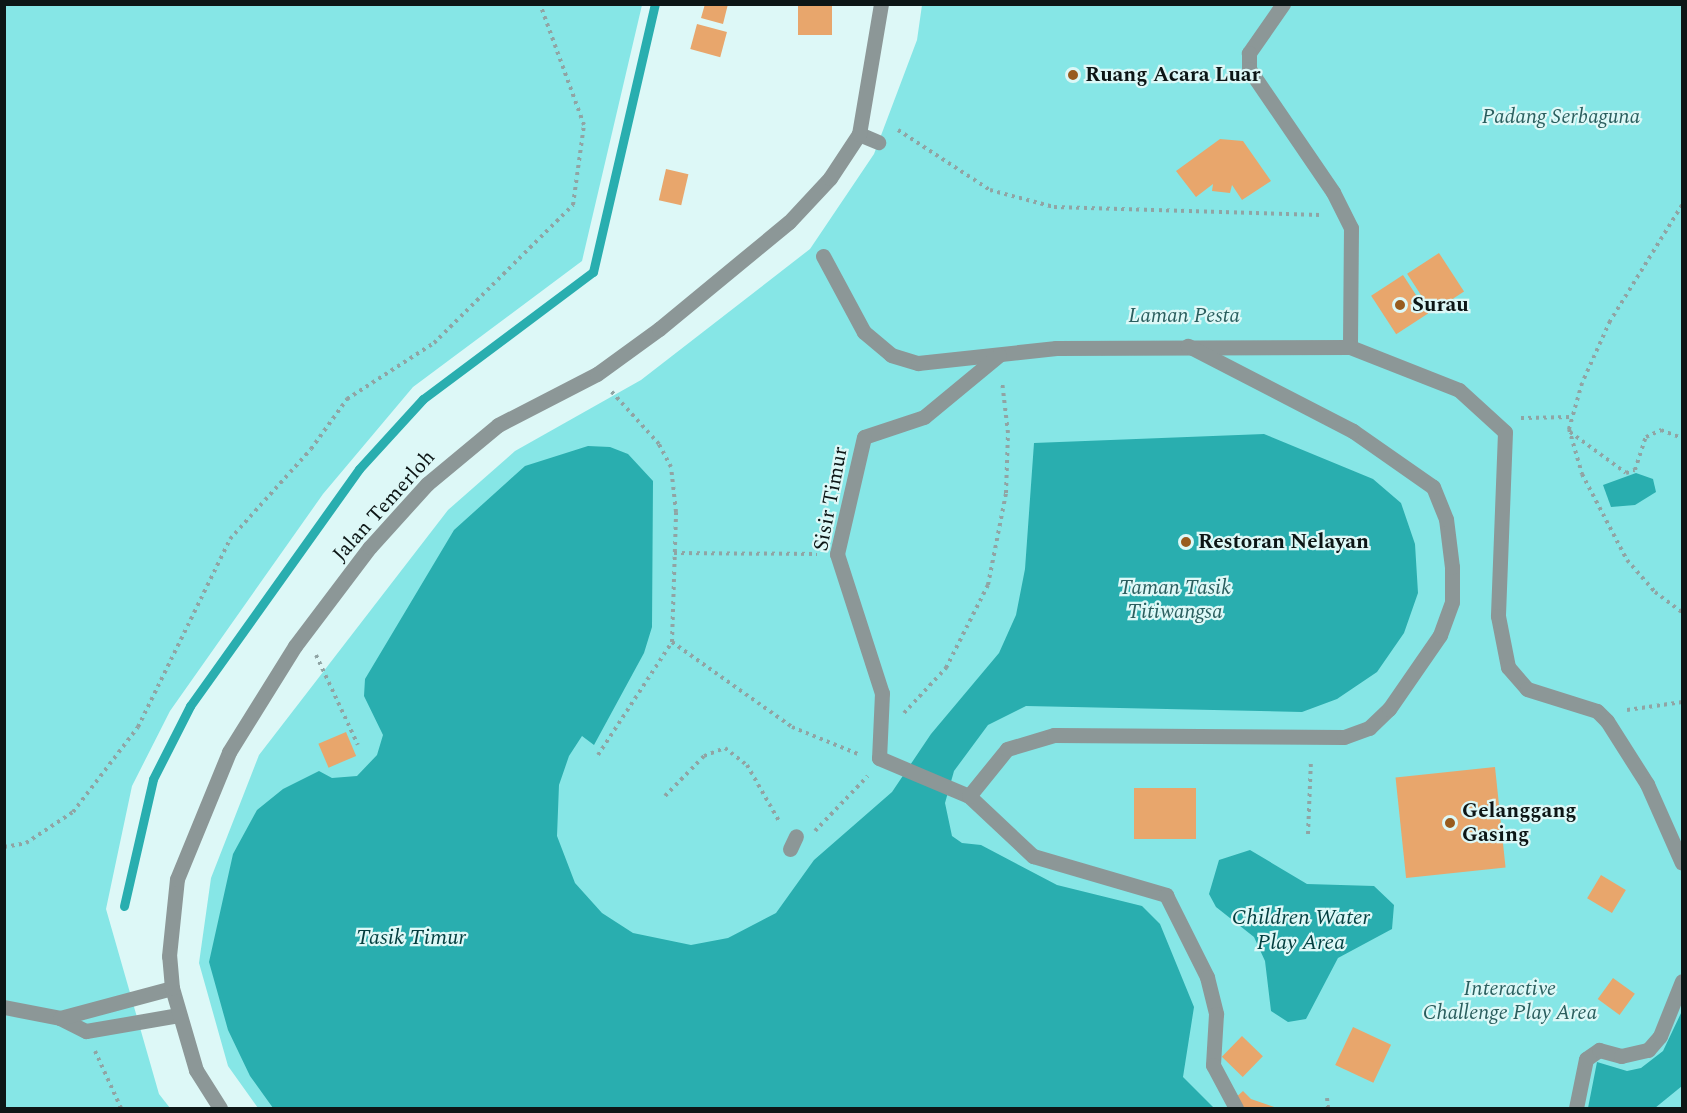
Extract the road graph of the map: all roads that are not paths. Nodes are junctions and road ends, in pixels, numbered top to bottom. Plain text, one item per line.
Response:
1 (881, 4) edge
2 (1283, 4) edge
3 (859, 134) junction
4 (878, 142) dead end
5 (823, 256) dead end
6 (1188, 346) junction
7 (1350, 347) junction
8 (999, 355) junction
9 (969, 796) junction
10 (1683, 863) edge
11 (1683, 981) edge
12 (172, 988) junction
13 (4, 1007) edge
14 (179, 1015) junction
15 (60, 1018) junction
16 (220, 1108) edge
17 (1236, 1108) edge
18 (1576, 1108) edge

1 - 3 street, Jalan Temerloh
2 - 7 street
3 - 4 street
3 - 12 street, Jalan Temerloh
5 - 8 street
6 - 7 street
6 - 8 street
6 - 9 street
7 - 10 street
8 - 9 street, Sisir Timur
9 - 17 street
11 - 18 street
12 - 14 street, Jalan Temerloh
12 - 15 street
13 - 15 street
14 - 15 street
14 - 16 street, Jalan Temerloh

